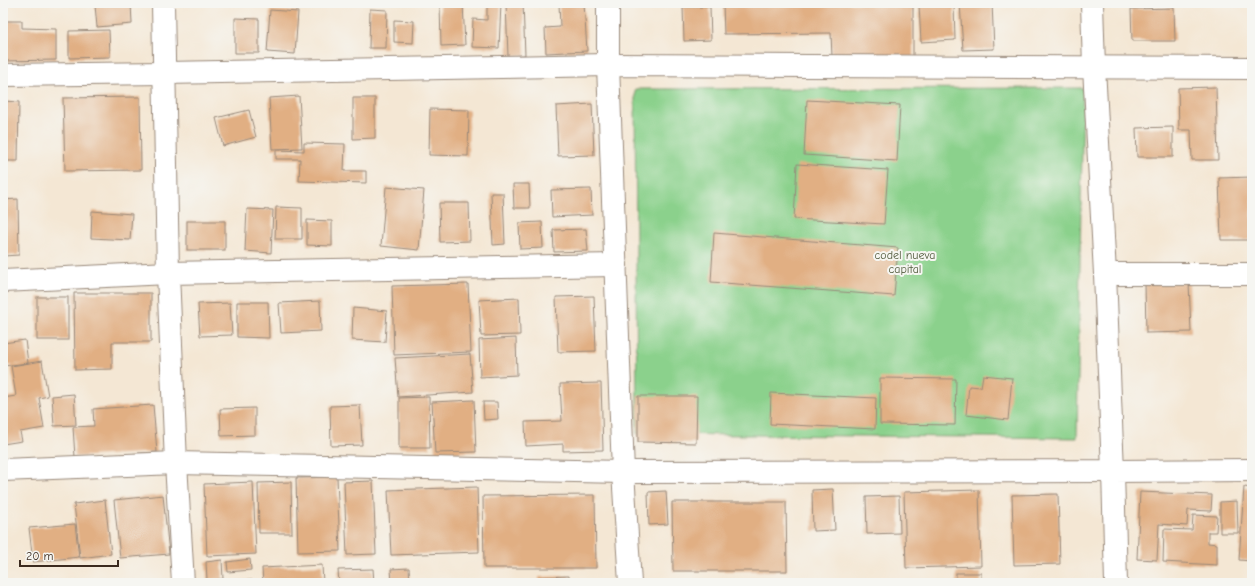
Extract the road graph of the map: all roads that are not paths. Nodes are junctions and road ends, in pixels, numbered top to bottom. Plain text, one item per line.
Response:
1 (163, 3) edge
2 (608, 3) edge
3 (1092, 3) edge
4 (608, 65) junction
5 (1094, 67) junction
6 (1252, 68) edge
7 (165, 73) junction
8 (3, 75) edge
9 (616, 265) junction
10 (168, 273) junction
11 (1105, 274) junction
12 (1252, 274) edge
13 (3, 281) edge
14 (176, 463) junction
15 (3, 470) edge
16 (1113, 470) junction
17 (1252, 470) edge
18 (623, 472) junction
19 (183, 583) edge
20 (630, 583) edge
21 (1116, 583) edge

1 - 7 street
2 - 4 street
3 - 5 street
4 - 5 street
4 - 7 street
4 - 9 street
5 - 6 street
5 - 11 street
7 - 8 street
7 - 10 street
9 - 10 street
9 - 18 street
10 - 13 street
10 - 14 street
11 - 12 street
11 - 16 street
14 - 15 street
14 - 18 street
14 - 19 street
16 - 17 street
16 - 18 street
16 - 21 street
18 - 20 street

